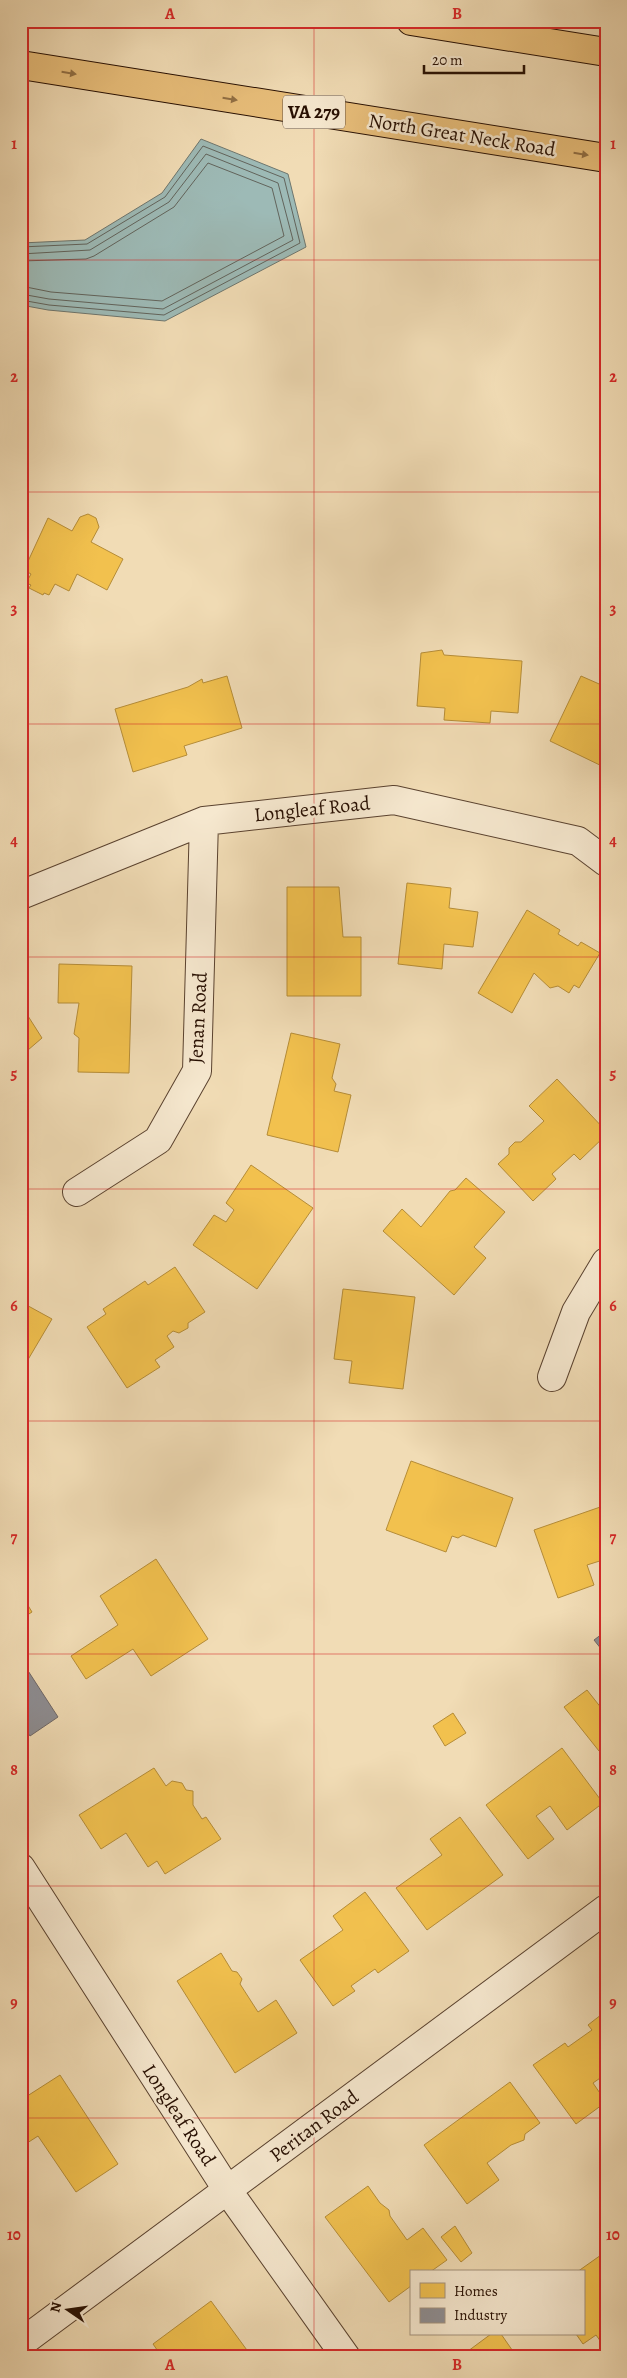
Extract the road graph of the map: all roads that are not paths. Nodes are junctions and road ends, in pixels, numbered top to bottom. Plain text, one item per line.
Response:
1 (412, 21) edge
2 (606, 52) edge
3 (21, 66) edge
4 (606, 158) edge
5 (204, 821) junction
6 (606, 862) edge
7 (22, 893) edge
8 (77, 1192) dead end
9 (606, 1262) edge
10 (552, 1377) dead end
11 (21, 1868) edge
12 (606, 1909) edge
13 (228, 2191) junction
14 (21, 2343) edge
15 (346, 2357) edge

1 - 2 main road
3 -> 4 main road, North Great Neck Road / VA 279
5 - 6 street, Longleaf Road
5 - 7 street, Longleaf Road
5 - 8 street, Jenan Road
9 - 10 street
11 - 13 street, Longleaf Road
12 - 13 street, Peritan Road
13 - 14 street, Peritan Road
13 - 15 street, Longleaf Road

